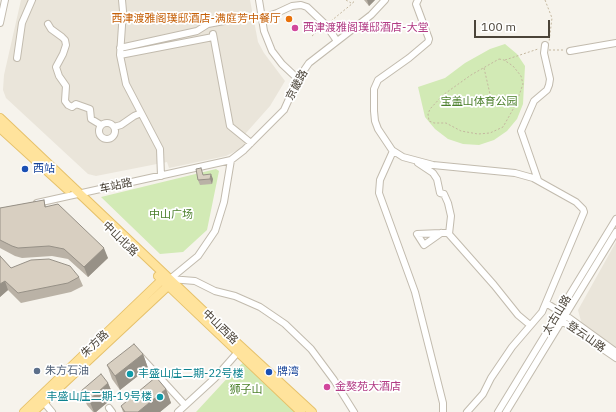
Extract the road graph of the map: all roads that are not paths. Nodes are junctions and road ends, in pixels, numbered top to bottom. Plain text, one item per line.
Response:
1 (5, 0) edge
2 (32, 0) edge
3 (122, 0) edge
4 (259, 0) edge
5 (385, 0) edge
6 (418, 0) edge
7 (303, 2) edge
8 (261, 18) junction
9 (235, 19) dead end
10 (0, 23) edge
11 (48, 24) dead end
12 (337, 41) junction
13 (616, 43) edge
14 (545, 47) road end
15 (120, 48) junction
16 (570, 51) road end
17 (120, 55) junction
18 (17, 58) dead end
19 (298, 79) junction
20 (141, 113) junction
21 (0, 118) edge
22 (101, 125) junction
23 (114, 127) junction
24 (0, 128) edge
25 (251, 143) junction
26 (393, 151) junction
27 (231, 160) junction
28 (415, 160) junction
29 (161, 176) junction
30 (538, 180) junction
31 (77, 194) junction
32 (30, 204) edge
33 (616, 219) edge
34 (616, 232) edge
35 (441, 233) dead end
36 (449, 234) junction
37 (130, 241) joint
38 (168, 280) junction
39 (546, 303) junction
40 (562, 313) junction
41 (559, 319) junction
42 (530, 325) junction
43 (135, 350) edge
44 (238, 352) junction
45 (616, 352) edge
46 (616, 358) edge
47 (41, 400) junction
48 (185, 405) junction
49 (24, 412) edge
50 (33, 412) edge
51 (52, 412) edge
52 (178, 412) edge
53 (301, 412) edge
54 (312, 412) edge
55 (354, 412) edge
56 (443, 412) edge
57 (467, 412) edge
58 (498, 412) edge
59 (506, 412) edge

1 - 10 street
2 - 18 street
3 - 15 street
4 - 8 street
5 - 12 street, 京畿路
6 - 26 street
7 - 8 street
7 - 12 street
8 - 19 street
9 - 15 street
11 - 22 street
12 - 19 street, 京畿路
13 - 16 street
14 - 30 street
15 - 17 street
17 - 20 street
17 - 25 street
19 - 25 street, 京畿路
20 - 23 street
20 - 29 street
21 - 31 main road, 中山北路
22 - 23 street
22 - 23 street
24 - 31 main road, 中山北路
25 - 27 street, 京畿路
26 - 28 street
26 - 56 street
27 - 29 street, 车站路
27 - 38 street, 朱方路
28 - 30 street
28 - 36 street
29 - 31 street, 车站路
30 - 39 street
31 - 32 street, 车站路
31 - 37 main road, 中山北路
31 - 38 main road, 中山北路
33 - 40 street, 太古山路
34 - 40 street, 太古山路
35 - 36 street
36 - 42 street
37 - 38 main road, 中山西路
38 - 44 main road, 中山北路
38 - 47 main road, 朱方路
38 - 54 main road, 中山西路
38 - 55 street
39 - 40 street, 登云山路
39 - 42 street
40 - 41 street, 太古山路
40 - 45 street, 登云山路
41 - 46 street, 登云山路
41 - 58 street, 太古山路
41 - 59 street, 太古山路
42 - 57 street
43 - 48 street
44 - 48 street
44 - 53 main road, 中山西路
47 - 49 main road, 朱方路
47 - 50 main road, 朱方路
47 - 51 street
48 - 52 street

